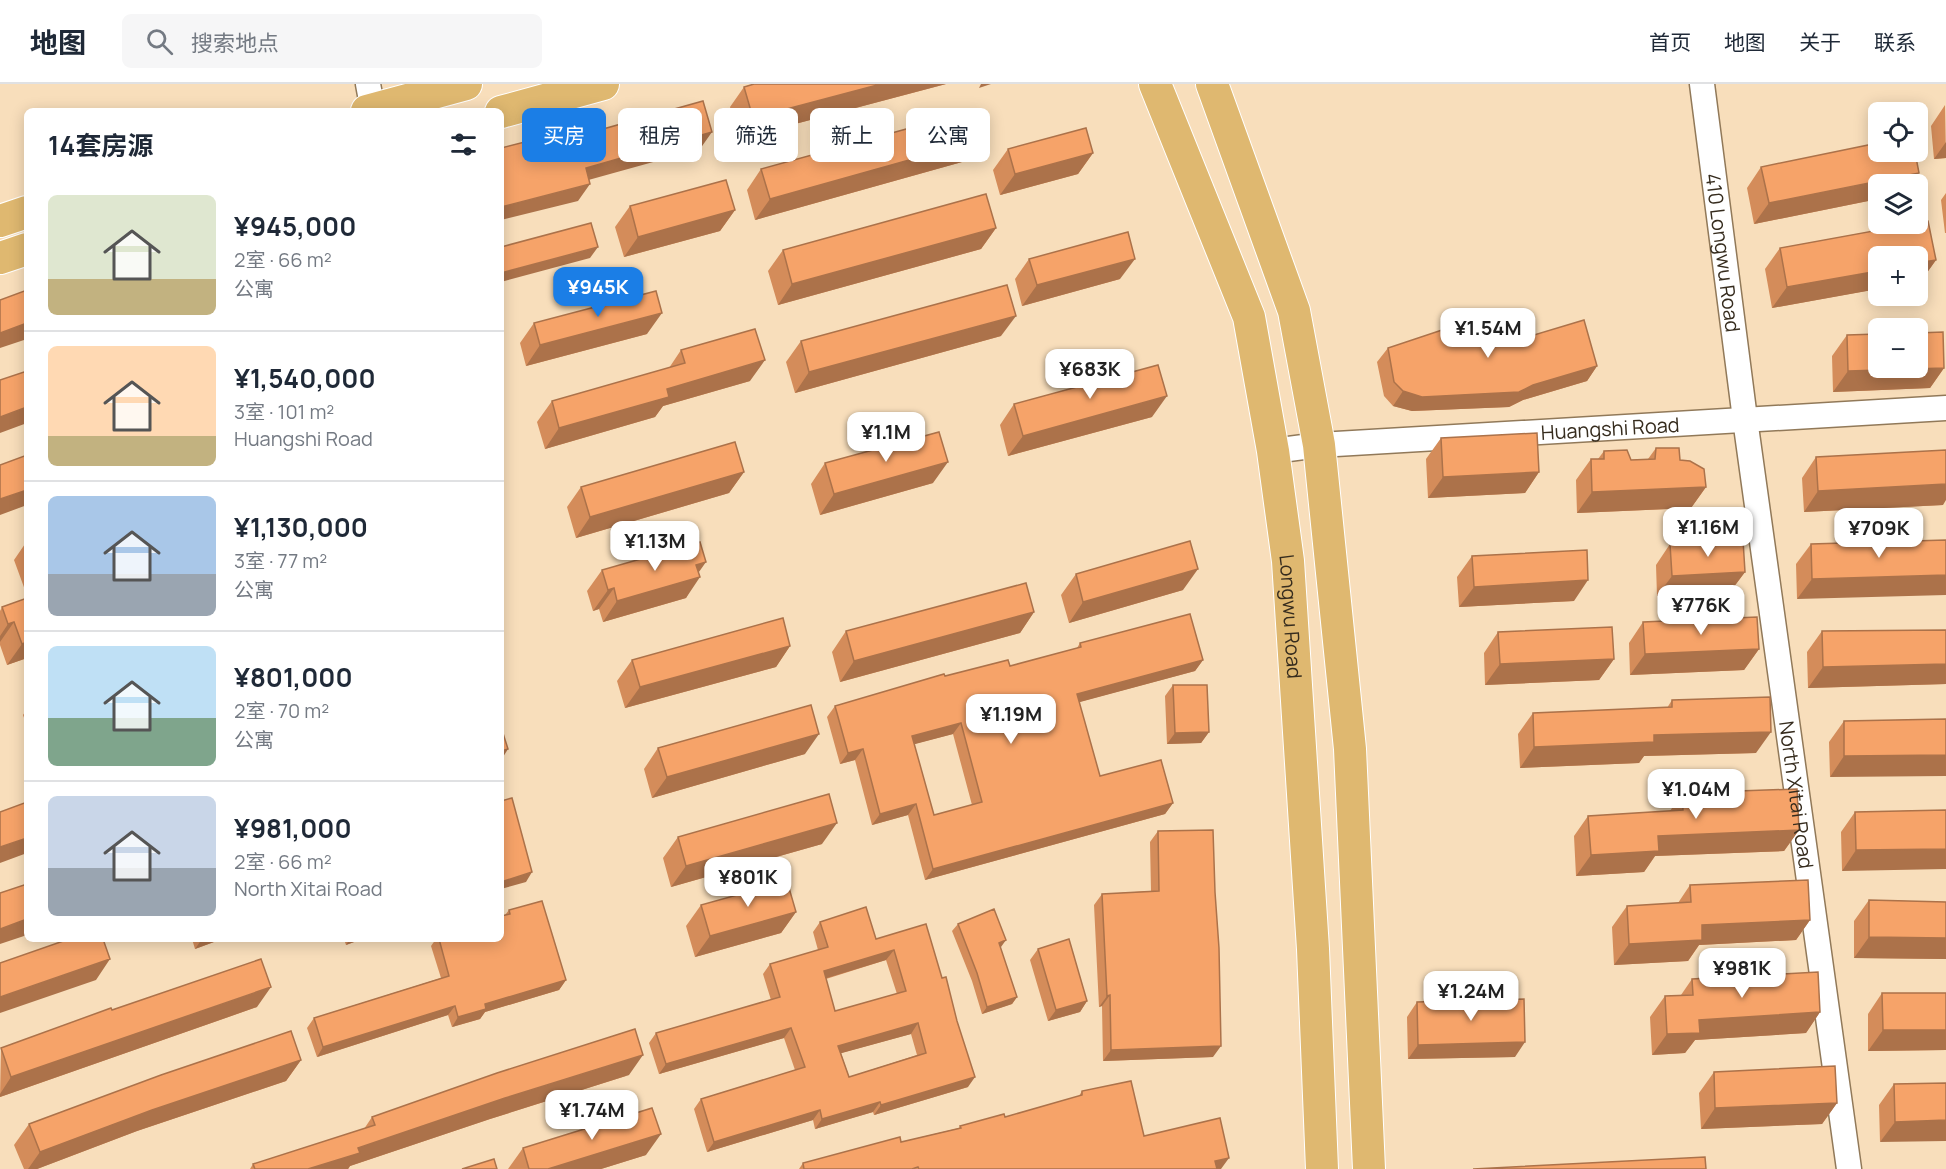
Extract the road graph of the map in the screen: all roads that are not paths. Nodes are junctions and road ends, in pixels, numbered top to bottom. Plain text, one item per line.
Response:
1 (466, 84) edge
2 (603, 84) edge
3 (1155, 84) edge
4 (1212, 84) edge
5 (1702, 84) edge
6 (382, 102) edge
7 (504, 111) edge
8 (24, 213) edge
9 (0, 221) edge
10 (24, 250) edge
11 (0, 258) edge
12 (1946, 408) edge
13 (1745, 419) junction
14 (1319, 445) junction
15 (1273, 451) junction
16 (1322, 1169) edge
17 (1369, 1169) edge
18 (1849, 1169) edge

1 - 6 main road
2 - 7 main road
3 - 15 main road, Longwu Road
4 - 14 main road
5 - 13 street, 410 Longwu Road
8 - 9 main road
10 - 11 main road
12 - 13 street, Huangshi Road
13 - 14 street, Huangshi Road
13 - 18 street, North Xitai Road
14 - 15 street, Huangshi Road
14 - 17 main road
15 - 16 main road, Longwu Road

